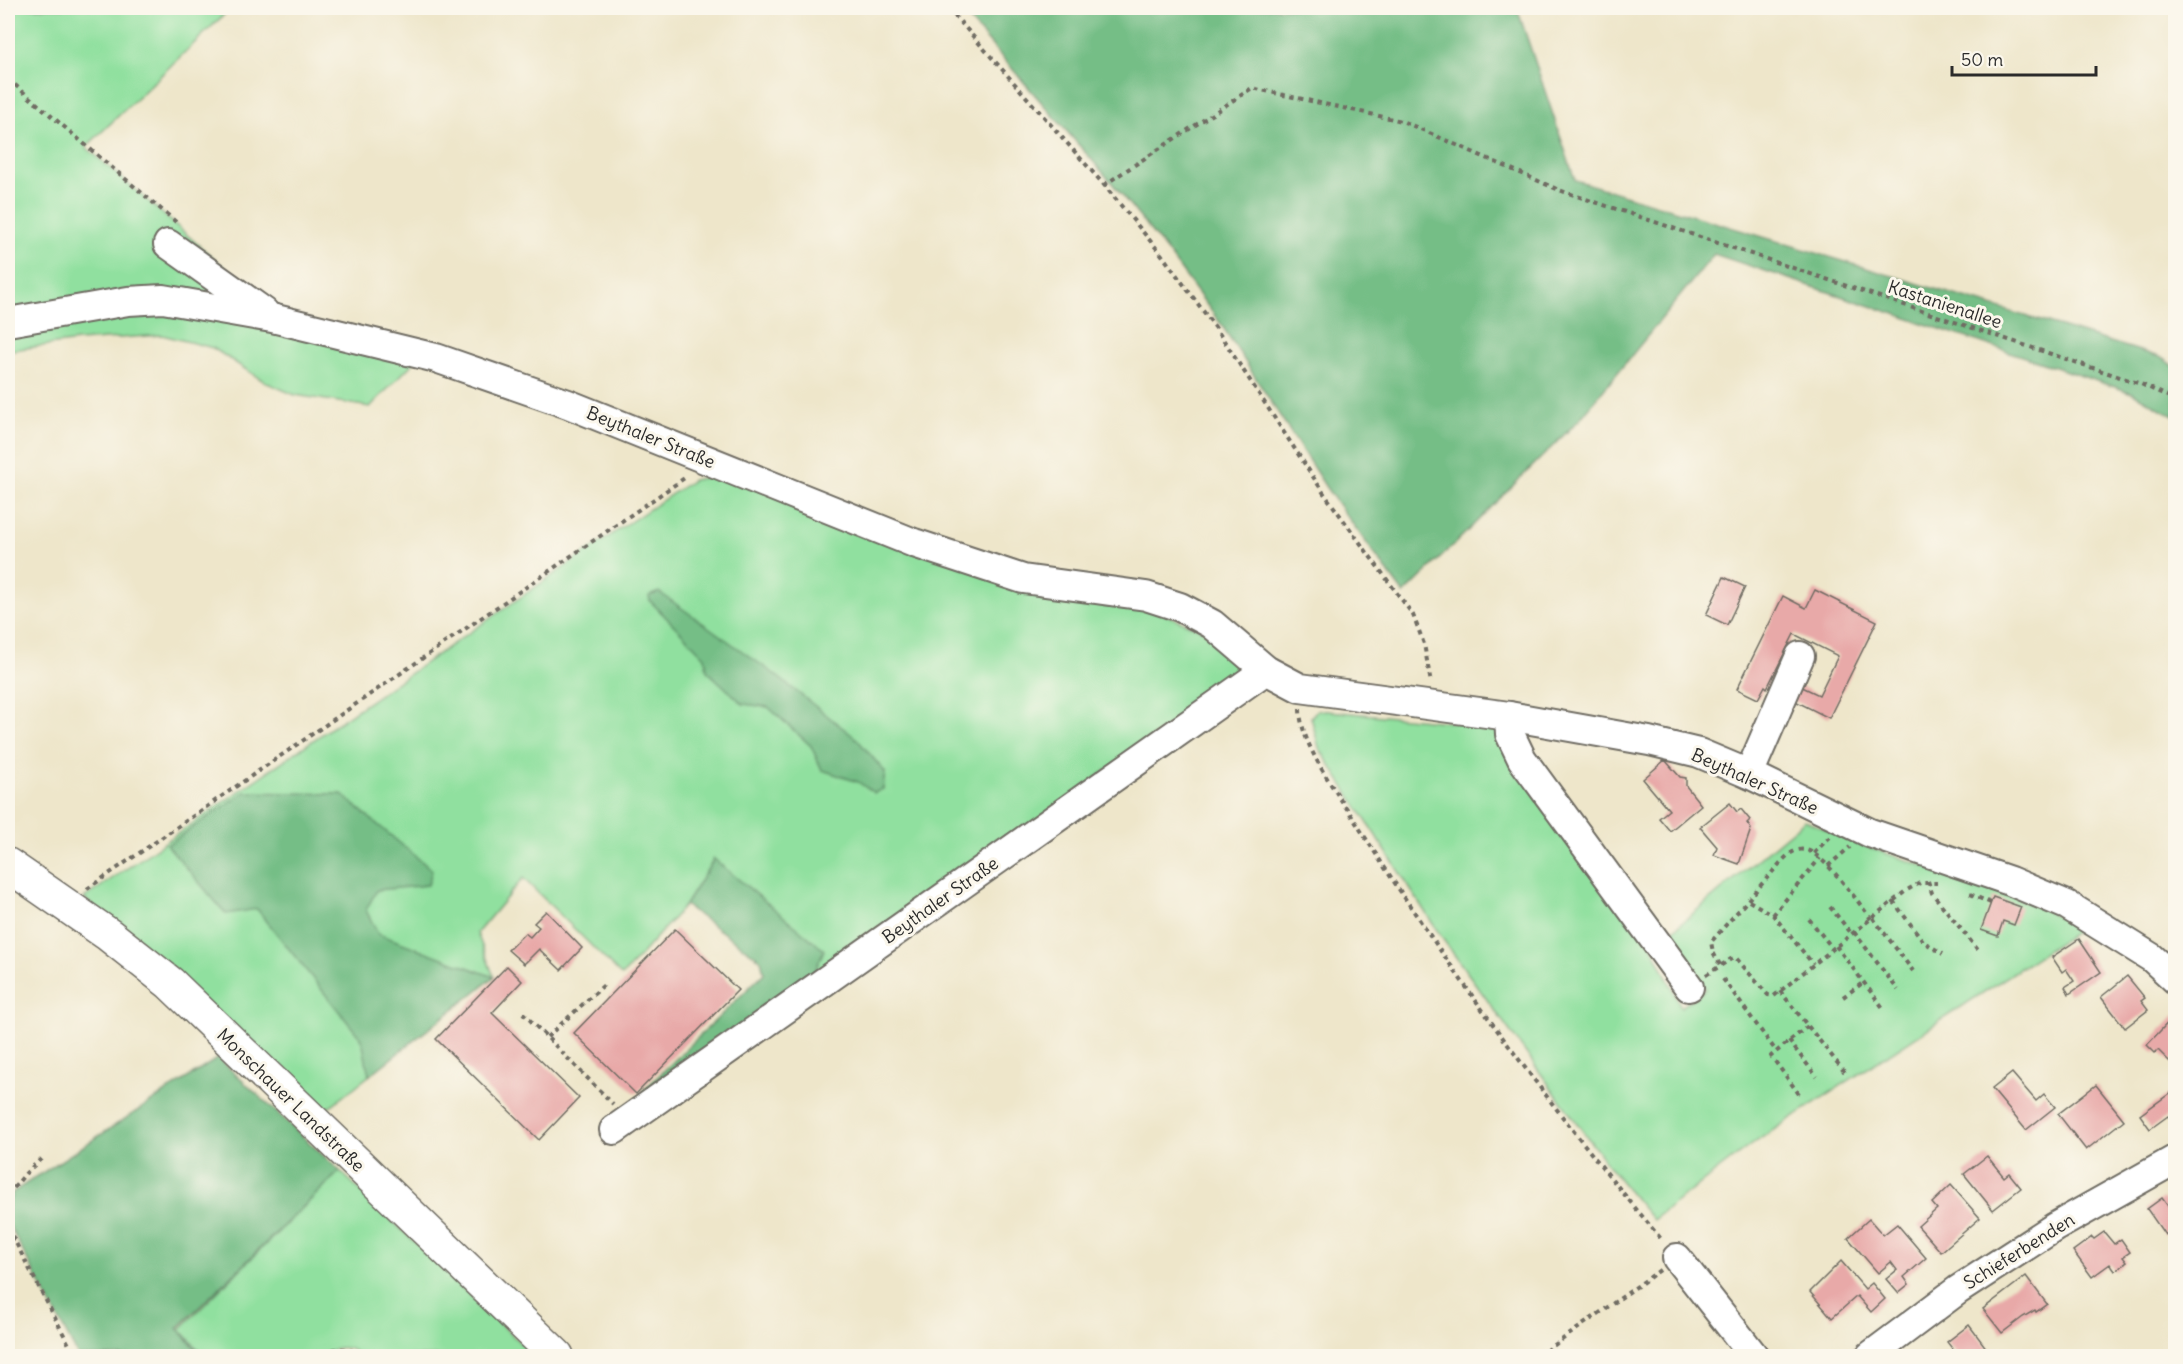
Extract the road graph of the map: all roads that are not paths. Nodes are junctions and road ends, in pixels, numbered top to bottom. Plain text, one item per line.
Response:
1 (176, 236) road end
2 (272, 318) junction
3 (8, 322) edge
4 (1800, 656) dead end
5 (1266, 670) junction
6 (1509, 716) junction
7 (1749, 774) junction
8 (8, 865) edge
9 (2175, 980) edge
10 (1689, 987) road end
11 (621, 1125) road end
12 (2175, 1159) edge
13 (1677, 1258) road end
14 (557, 1356) edge
15 (1754, 1356) edge
16 (1870, 1356) edge

1 - 2 street
2 - 3 street, Beythaler Straße
2 - 5 street, Beythaler Straße
4 - 7 street
5 - 6 street, Beythaler Straße
5 - 11 street, Beythaler Straße
6 - 7 street, Beythaler Straße
6 - 10 street
7 - 9 street, Beythaler Straße
8 - 14 main road, Monschauer Landstraße
12 - 16 street, Schieferbenden
13 - 15 street

